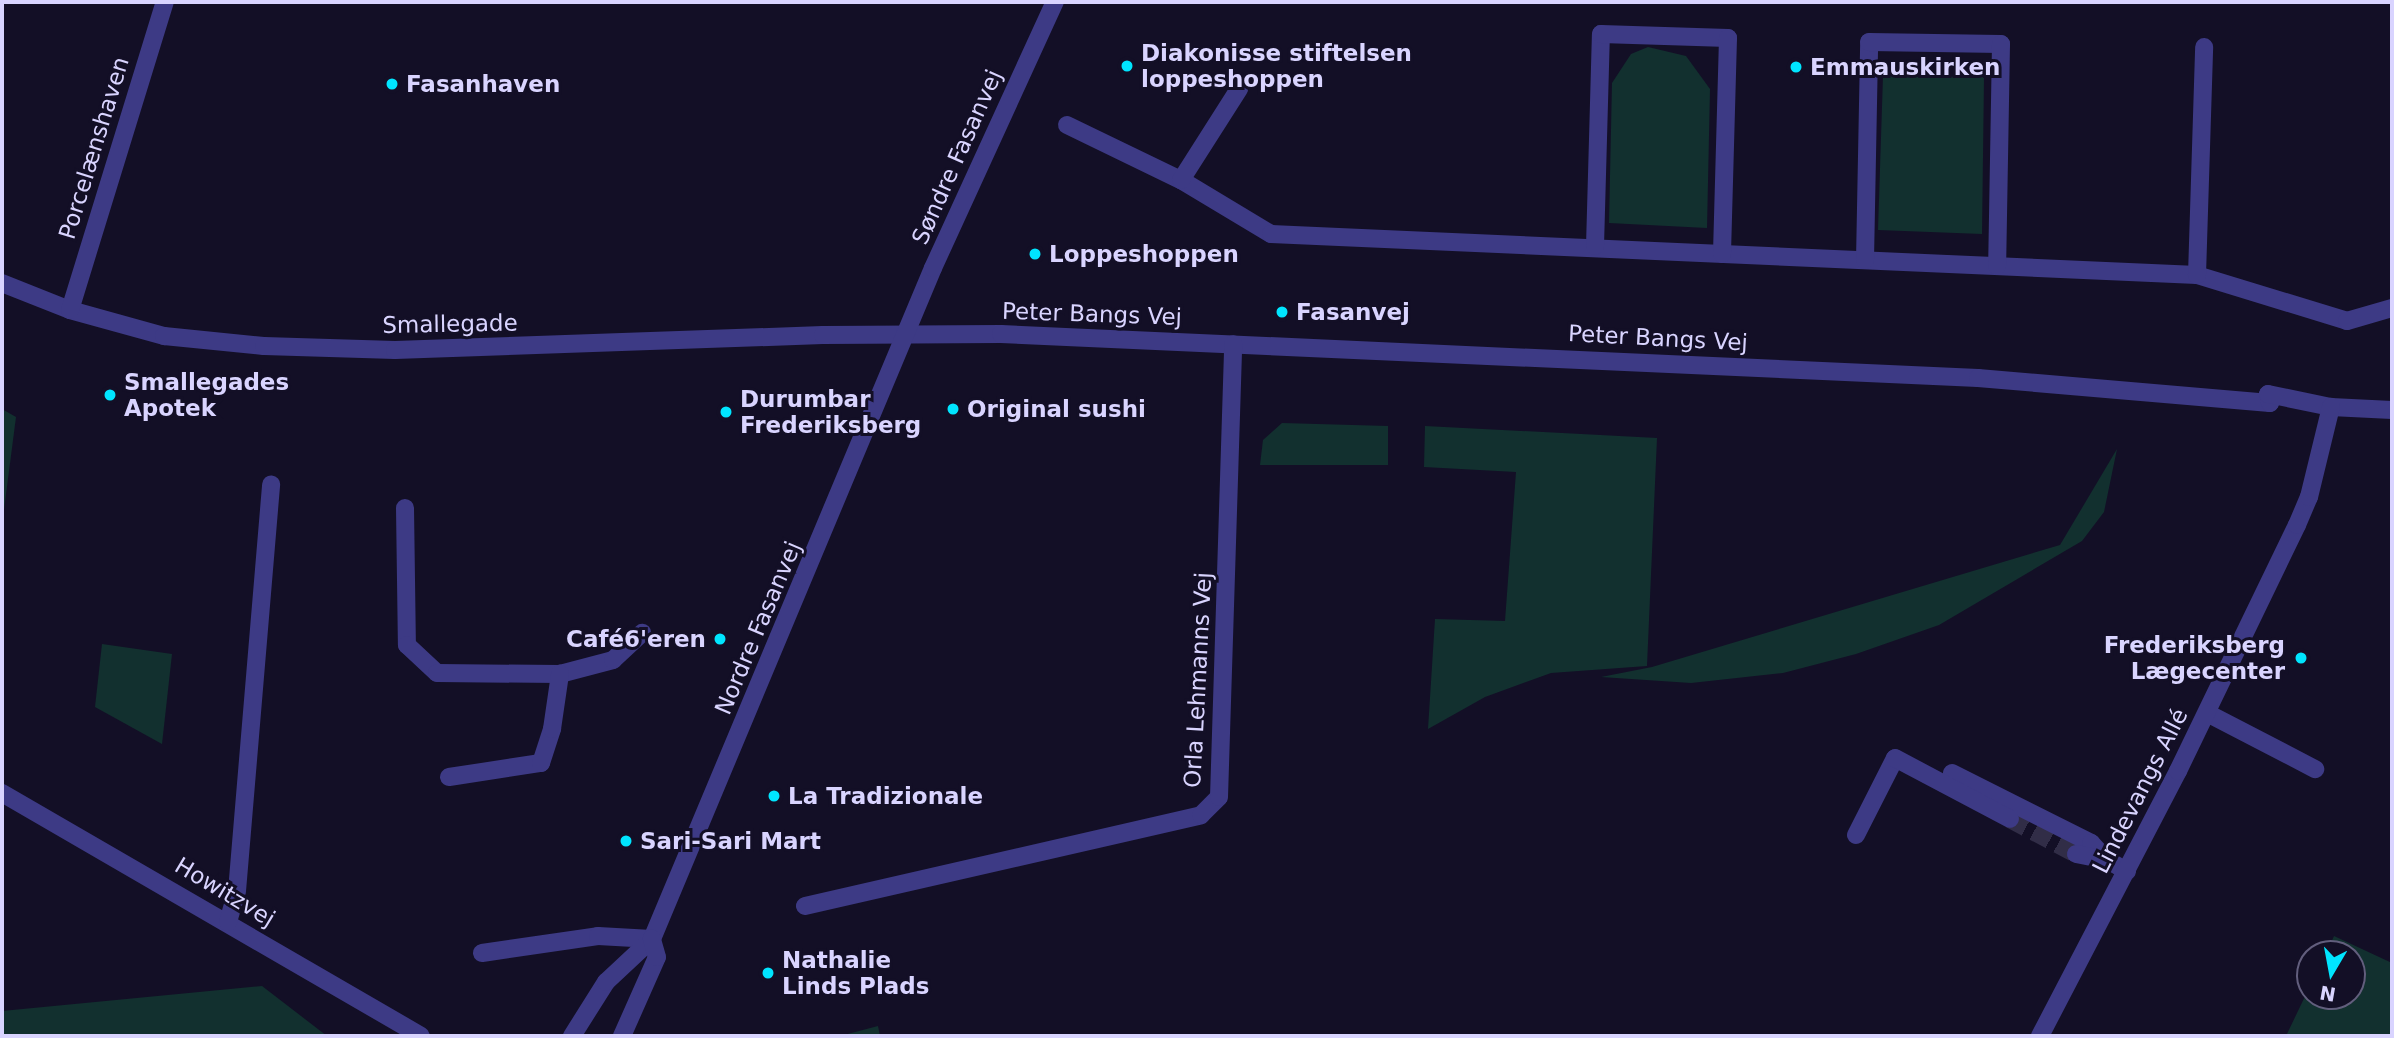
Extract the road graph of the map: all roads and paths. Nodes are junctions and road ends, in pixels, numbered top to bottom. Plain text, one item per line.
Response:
1 (165, 2) edge
2 (1055, 2) edge
3 (2204, 47) dead end
4 (1239, 89) dead end
5 (1066, 125) dead end
6 (1181, 180) junction
7 (1595, 246) junction
8 (1722, 254) junction
9 (1865, 260) junction
10 (1997, 266) junction
11 (2197, 275) junction
12 (2, 283) edge
13 (2392, 308) edge
14 (70, 310) junction
15 (908, 335) junction
16 (1233, 344) junction
17 (2331, 407) junction
18 (2392, 410) edge
19 (271, 484) dead end
20 (405, 508) dead end
21 (642, 633) dead end
22 (560, 674) junction
23 (2207, 713) junction
24 (2315, 769) dead end
25 (1952, 773) dead end
26 (449, 777) dead end
27 (2, 793) edge
28 (2010, 819) tunnel mouth
29 (1856, 835) dead end
30 (2076, 854) tunnel mouth
31 (2107, 860) junction
32 (2127, 871) junction
33 (805, 906) dead end
34 (228, 922) junction
35 (652, 939) junction
36 (482, 953) dead end
37 (421, 1036) edge
38 (572, 1036) edge
39 (622, 1036) edge
40 (2040, 1036) edge

1 - 14 street, Porcelænshaven
2 - 15 street, Søndre Fasanvej
3 - 11 street
4 - 6 street
5 - 6 street
6 - 7 street
7 - 8 street
7 - 8 street
8 - 9 street
9 - 10 street
9 - 10 street
10 - 11 street
11 - 13 street
12 - 14 street, Smallegade
14 - 15 street, Smallegade
15 - 16 street, Peter Bangs Vej
15 - 35 street, Nordre Fasanvej
16 - 17 street, Peter Bangs Vej
16 - 33 street, Orla Lehmanns Vej
17 - 18 street, Peter Bangs Vej
17 - 23 street, Lindevangs Allé
19 - 34 street
20 - 22 street
21 - 22 street
22 - 26 street
23 - 24 street
23 - 32 street, Lindevangs Allé
25 - 31 street
27 - 34 street, Howitzvej
28 - 29 street
30 - 31 street
31 - 32 street
32 - 40 street, Lindevangs Allé
34 - 37 street, Howitzvej
35 - 36 street
35 - 38 street, Nordre Fasanvej
35 - 39 street, Nordre Fasanvej

